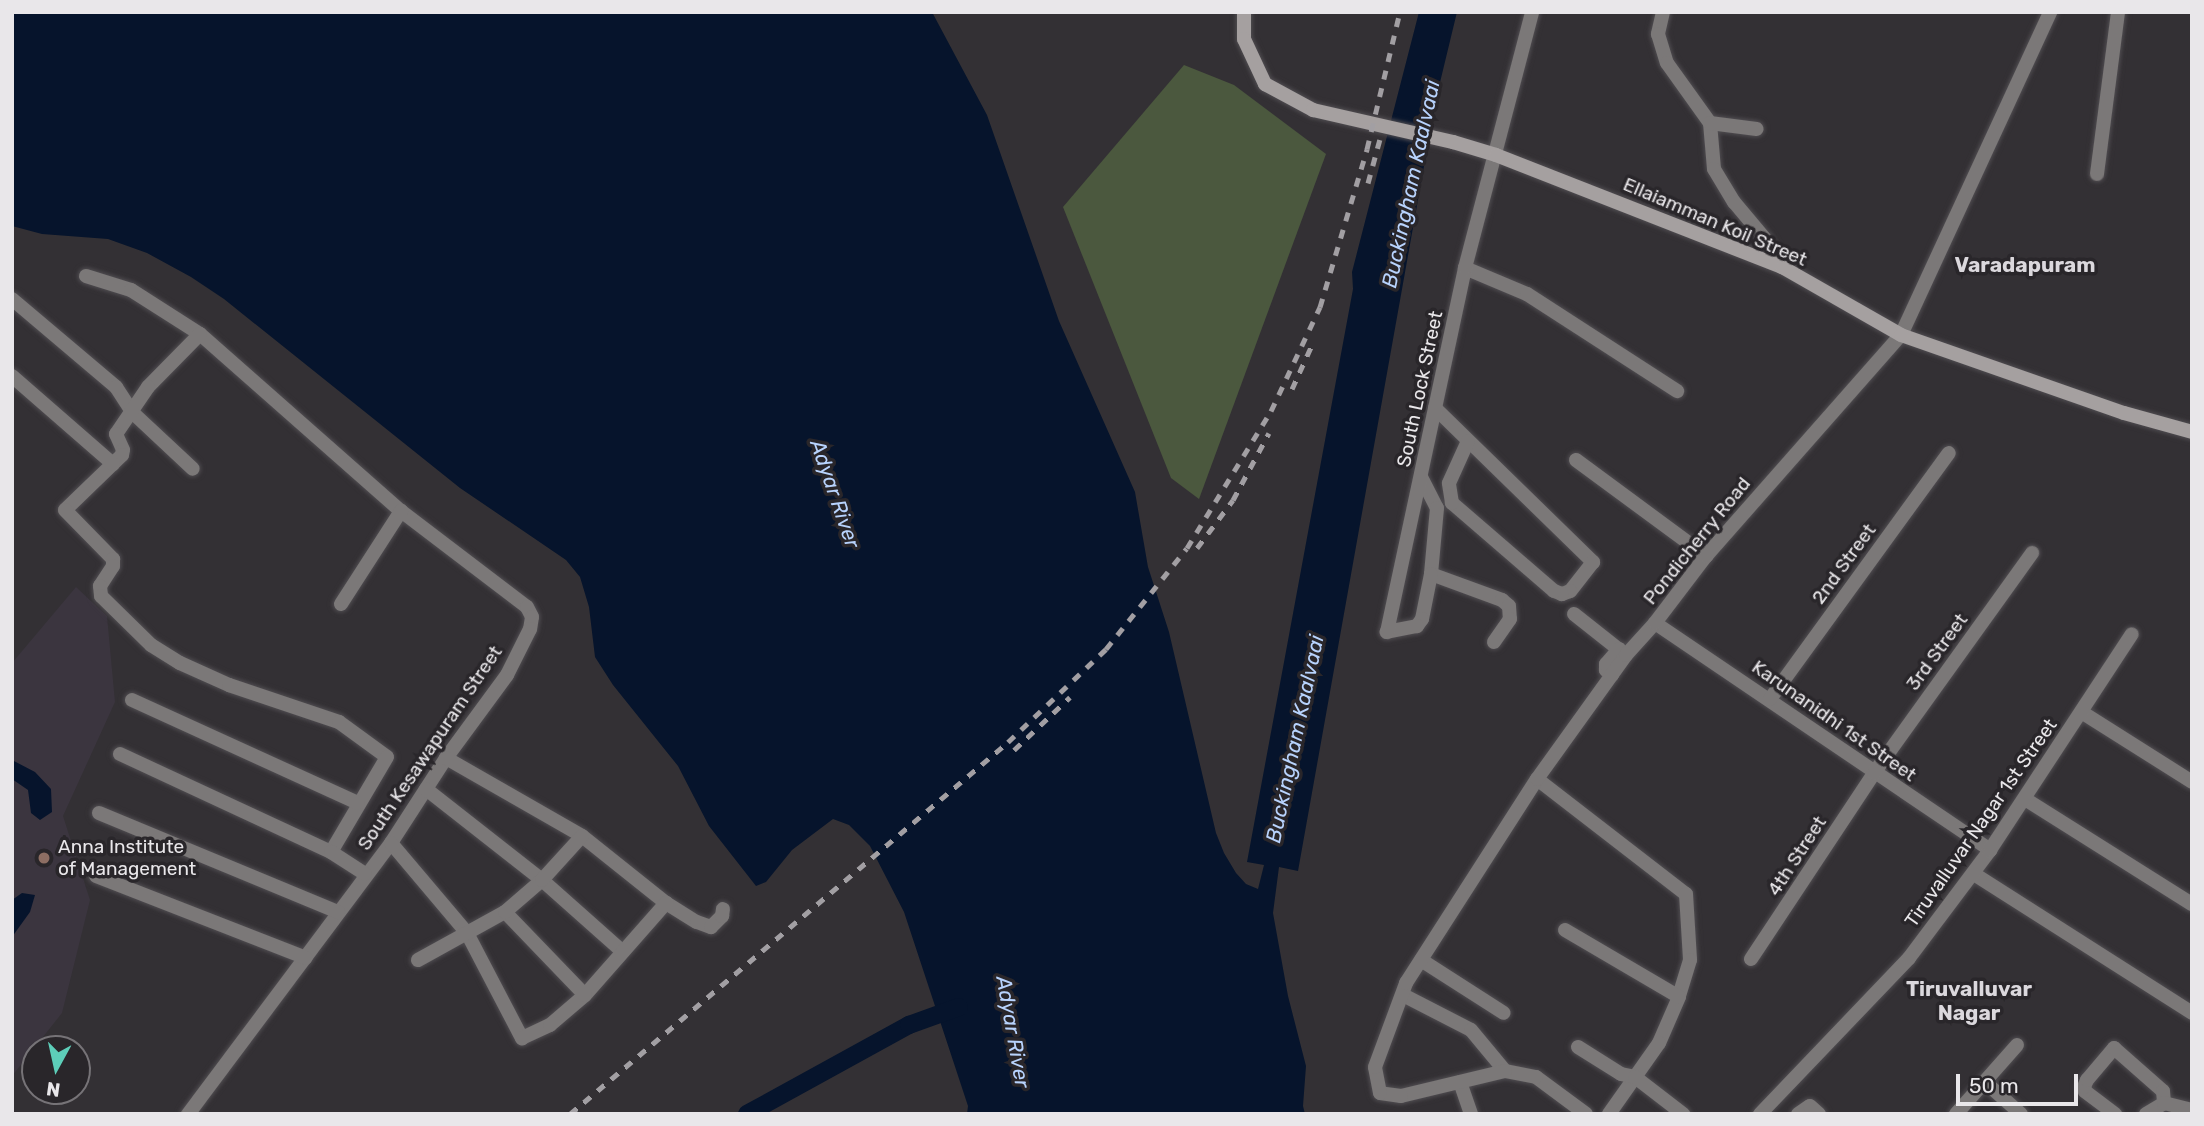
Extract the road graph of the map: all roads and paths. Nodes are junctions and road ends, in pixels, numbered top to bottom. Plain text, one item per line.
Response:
1 (1244, 12) edge
2 (1532, 12) edge
3 (1662, 12) edge
4 (2050, 12) edge
5 (2118, 12) edge
6 (1710, 123) junction
7 (1757, 130) dead end
8 (1496, 155) junction
9 (2097, 174) dead end
10 (1782, 267) junction
11 (1465, 268) junction
12 (86, 276) dead end
13 (12, 299) edge
14 (200, 334) junction
15 (1901, 335) junction
16 (12, 376) edge
17 (1676, 391) dead end
18 (1435, 408) junction
19 (132, 412) junction
20 (2192, 432) edge
21 (1468, 441) junction
22 (1949, 453) dead end
23 (1576, 460) dead end
24 (113, 464) junction
25 (193, 469) dead end
26 (1421, 477) junction
27 (401, 511) junction
28 (2032, 553) dead end
29 (1706, 556) junction
30 (1431, 574) junction
31 (341, 604) dead end
32 (1574, 614) dead end
33 (1655, 623) junction
34 (2132, 634) dead end
35 (1494, 642) dead end
36 (1622, 652) junction
37 (132, 699) dead end
38 (1770, 699) junction
39 (2082, 713) junction
40 (120, 754) dead end
41 (446, 758) junction
42 (1874, 773) junction
43 (1537, 779) junction
44 (2192, 782) edge
45 (426, 789) junction
46 (2025, 799) junction
47 (358, 803) junction
48 (99, 813) dead end
49 (582, 836) junction
50 (391, 843) junction
51 (1990, 850) junction
52 (331, 852) junction
53 (365, 874) junction
54 (1974, 874) junction
55 (96, 876) dead end
56 (542, 880) junction
57 (666, 903) junction
58 (2192, 904) edge
59 (723, 909) dead end
60 (338, 912) junction
61 (505, 912) junction
62 (1565, 930) dead end
63 (467, 933) junction
64 (624, 952) junction
65 (306, 958) junction
66 (1751, 959) dead end
67 (418, 960) dead end
68 (1421, 960) junction
69 (584, 995) junction
70 (1403, 995) junction
71 (1679, 997) junction
72 (1504, 1013) dead end
73 (2192, 1013) edge
74 (2017, 1045) dead end
75 (1578, 1047) dead end
76 (1506, 1071) junction
77 (1635, 1077) junction
78 (1460, 1082) junction
79 (1984, 1082) junction
80 (1568, 1101) junction
81 (2164, 1103) junction
82 (2192, 1110) edge
83 (188, 1114) edge
84 (1471, 1114) edge
85 (1560, 1114) edge
86 (1586, 1114) edge
87 (1609, 1114) edge
88 (1683, 1114) edge
89 (1760, 1114) edge
90 (1798, 1114) edge
91 (1819, 1114) edge
92 (1956, 1114) edge
93 (2021, 1114) edge
94 (2115, 1114) edge
95 (2146, 1114) edge

1 - 8 street, Ellaiamman Koil Street
2 - 8 street, South Lock Street
3 - 6 street
4 - 15 street, Pondicherry Road
5 - 9 street
6 - 7 street
6 - 10 street
8 - 10 street, Ellaiamman Koil Street
8 - 11 street, South Lock Street
10 - 15 street, Ellaiamman Koil Street
11 - 17 street
11 - 18 street, South Lock Street
12 - 14 street, South Kesawapuram Street
13 - 19 street
14 - 19 street
14 - 27 street, South Kesawapuram Street
15 - 20 street, Ellaiamman Koil Street
15 - 29 street, Pondicherry Road
16 - 24 street
18 - 21 street
18 - 26 street, South Lock Street
19 - 24 street
19 - 25 street
21 - 21 street
22 - 38 street, 2nd Street
23 - 29 street
24 - 47 street
26 - 30 street
26 - 30 street, South Lock Street
27 - 31 street
27 - 41 street, South Kesawapuram Street
28 - 42 street, 3rd Street
29 - 33 street, Pondicherry Road
30 - 35 street
32 - 36 street
33 - 36 street, Pondicherry Road
33 - 38 street, Karunanidhi 1st Street
34 - 39 street, Tiruvalluvar Nagar 1st Street
36 - 43 street, Pondicherry Road
37 - 47 street
38 - 42 street, Karunanidhi 1st Street
39 - 44 street
39 - 46 street, Tiruvalluvar Nagar 1st Street
40 - 52 street
41 - 45 street, South Kesawapuram Street
41 - 49 street
42 - 51 street, Karunanidhi 1st Street
42 - 66 street, 4th Street
43 - 68 street, Pondicherry Road
43 - 71 street
45 - 50 street, South Kesawapuram Street
45 - 56 street
46 - 51 street, Tiruvalluvar Nagar 1st Street
46 - 58 street
47 - 52 street
48 - 60 street
49 - 56 street
49 - 57 street
50 - 53 street, South Kesawapuram Street
50 - 63 street
51 - 54 street, Tiruvalluvar Nagar 1st Street
52 - 53 street
53 - 60 street, South Kesawapuram Street
54 - 73 street
54 - 89 street, Tiruvalluvar Nagar 1st Street
55 - 65 street
56 - 61 street
56 - 64 street
57 - 59 street
57 - 64 street
60 - 65 street, South Kesawapuram Street
61 - 63 street
61 - 69 street
62 - 71 street
63 - 67 street
63 - 69 street
64 - 69 street
65 - 83 street, South Kesawapuram Street
68 - 70 street, Pondicherry Road
68 - 72 street
70 - 76 street
70 - 78 street, Pondicherry Road
71 - 77 street
74 - 79 street
75 - 77 street
76 - 78 street
76 - 80 street
77 - 87 street
77 - 88 street
78 - 84 street
79 - 92 street
79 - 93 street
80 - 85 street
80 - 86 street
81 - 82 street
81 - 94 street
81 - 95 street
90 - 91 street

